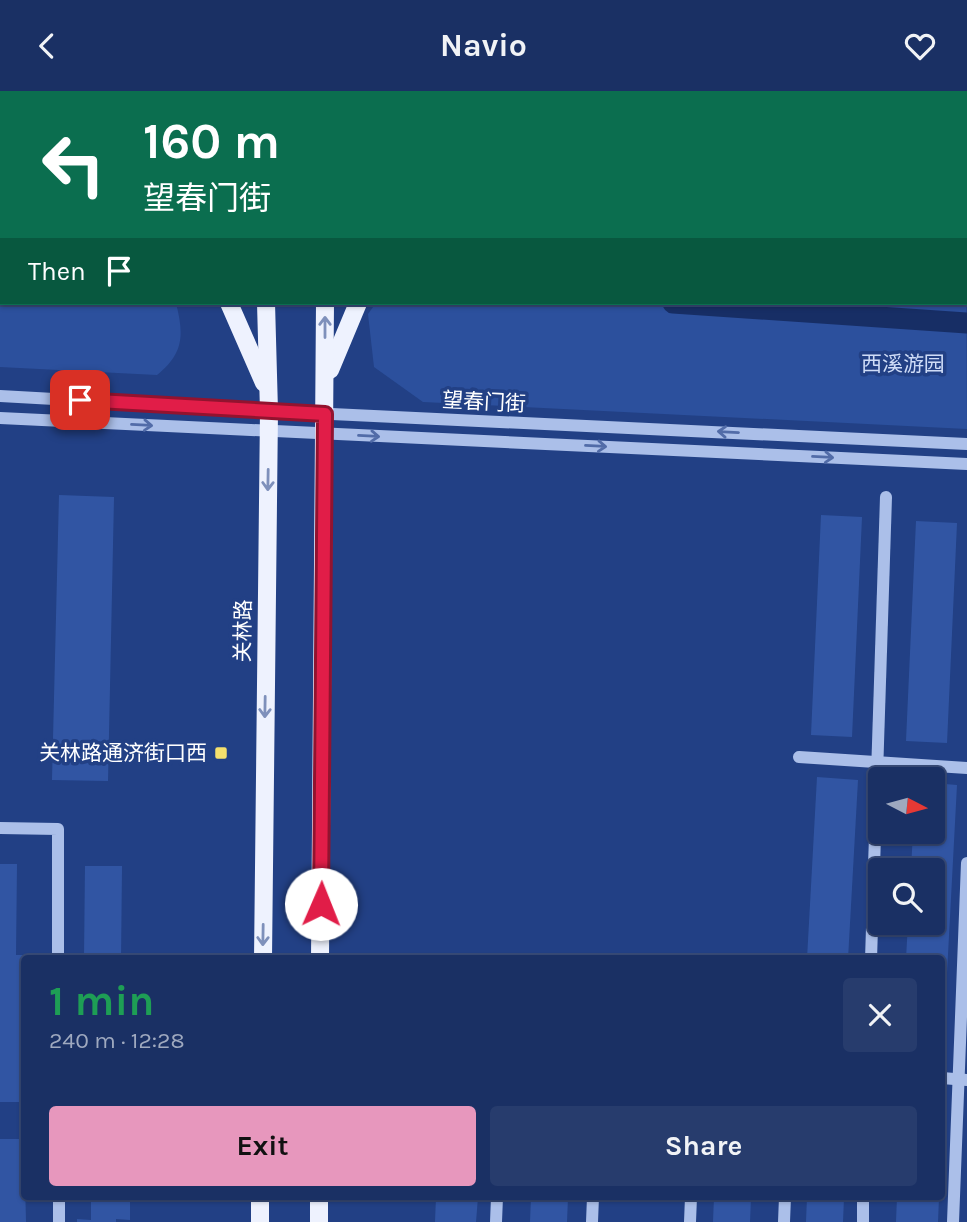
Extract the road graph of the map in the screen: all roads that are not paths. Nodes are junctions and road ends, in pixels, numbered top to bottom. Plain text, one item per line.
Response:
1 (230, 305) edge
2 (266, 305) edge
3 (325, 305) edge
4 (357, 305) edge
5 (325, 387) junction
6 (0, 396) edge
7 (268, 403) junction
8 (325, 414) junction
9 (0, 418) edge
10 (268, 431) junction
11 (324, 434) junction
12 (967, 444) edge
13 (967, 464) edge
14 (886, 498) dead end
15 (799, 757) dead end
16 (877, 762) junction
17 (967, 768) edge
18 (0, 828) edge
19 (967, 863) edge
20 (58, 955) edge
21 (263, 955) edge
22 (320, 955) edge
23 (871, 955) edge
24 (962, 1079) edge
25 (59, 1200) edge
26 (260, 1200) edge
27 (319, 1200) edge
28 (497, 1200) edge
29 (593, 1200) edge
30 (691, 1200) edge
31 (785, 1200) edge
32 (863, 1200) edge
33 (59, 1222) edge
34 (260, 1222) edge
35 (318, 1222) edge
36 (496, 1222) edge
37 (592, 1222) edge
38 (690, 1222) edge
39 (784, 1222) edge
40 (863, 1222) edge
41 (953, 1222) edge

1 - 7 main road
2 - 7 main road, 关林路
5 -> 3 main road
4 - 5 main road
5 - 8 main road
6 - 7 street, 望春门街
7 - 8 street, 望春门街
7 - 10 main road, 关林路
8 - 11 main road
12 -> 8 street, 望春门街
9 -> 10 street, 望春门街
10 - 11 street, 望春门街
10 -> 21 main road, 关林路
11 -> 13 street, 望春门街
11 - 22 main road
14 - 16 street
15 - 16 street
16 - 17 street
16 - 23 street
18 - 20 street
19 - 24 street
24 - 41 street
25 - 33 street
26 - 34 main road
27 - 35 main road
28 - 36 street
29 - 37 street
30 - 38 street
31 - 39 street
32 - 40 street

